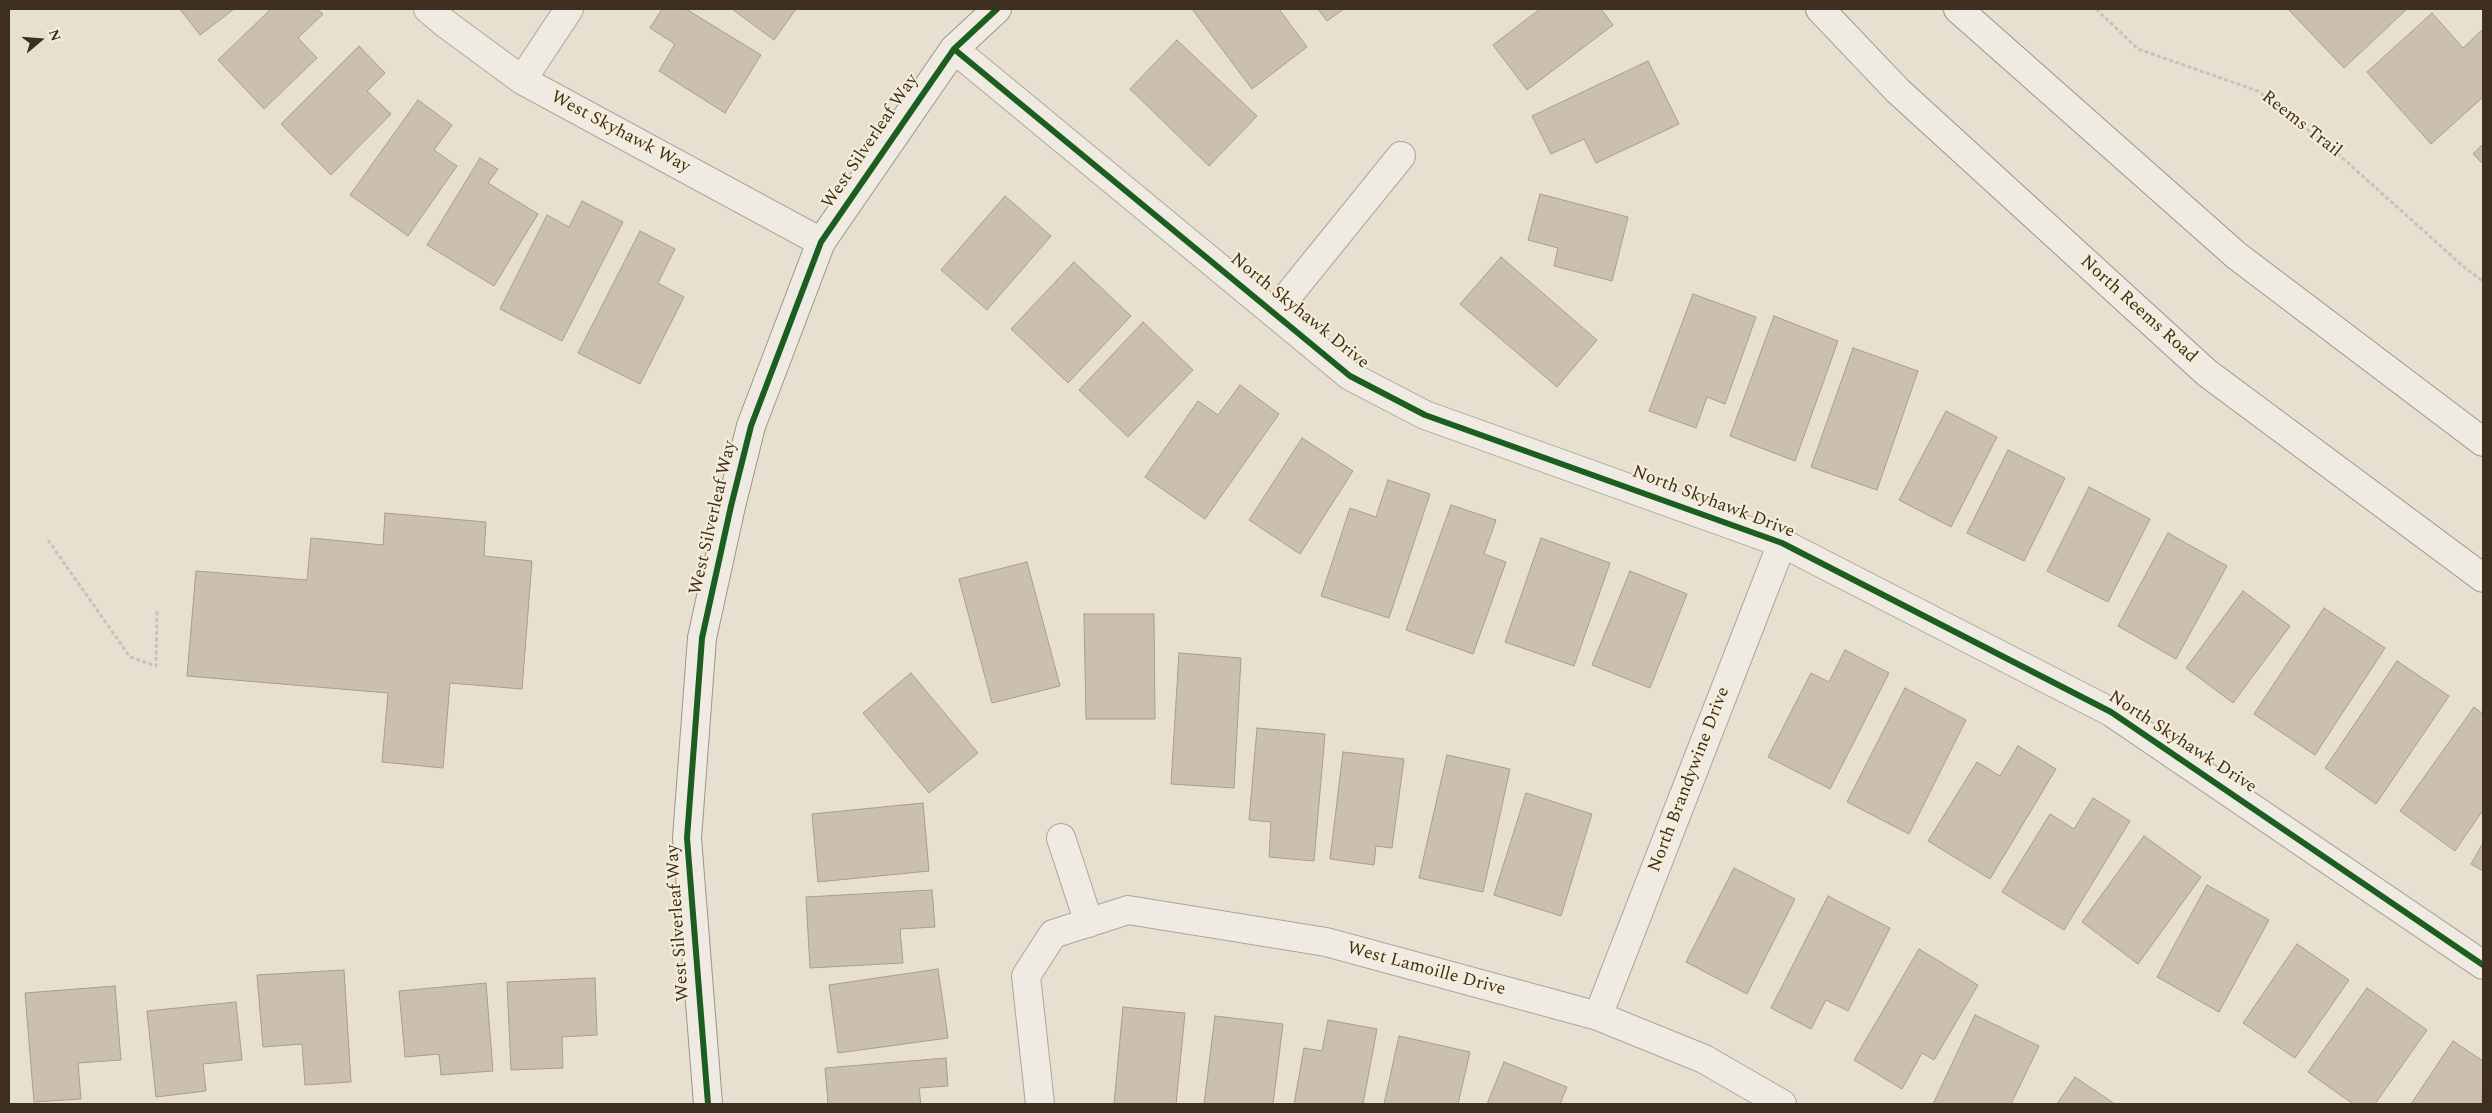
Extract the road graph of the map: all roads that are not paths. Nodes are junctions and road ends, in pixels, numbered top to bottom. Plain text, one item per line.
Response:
1 (428, 9) edge
2 (569, 9) edge
3 (997, 9) edge
4 (1820, 9) edge
5 (1958, 9) edge
6 (954, 49) junction
7 (522, 80) junction
8 (1401, 156) dead end
9 (821, 242) junction
10 (1274, 313) junction
11 (2483, 442) edge
12 (1782, 543) junction
13 (2483, 578) edge
14 (1061, 838) dead end
15 (1089, 923) junction
16 (2483, 965) edge
17 (1598, 1016) junction
18 (708, 1104) edge
19 (1040, 1104) edge
20 (1782, 1104) edge

1 - 7 street, West Skyhawk Way
2 - 7 street
3 - 6 street, West Silverleaf Way
4 - 13 street, North Reems Road
5 - 11 street
6 - 9 street, West Silverleaf Way
6 - 10 street, North Skyhawk Drive
7 - 9 street, West Skyhawk Way
8 - 10 street
9 - 18 street, West Silverleaf Way
10 - 12 street, North Skyhawk Drive
12 - 16 street, North Skyhawk Drive
12 - 17 street, North Brandywine Drive
14 - 15 street
15 - 17 street, West Lamoille Drive
15 - 19 street, West Lamoille Drive
17 - 20 street, West Lamoille Drive

